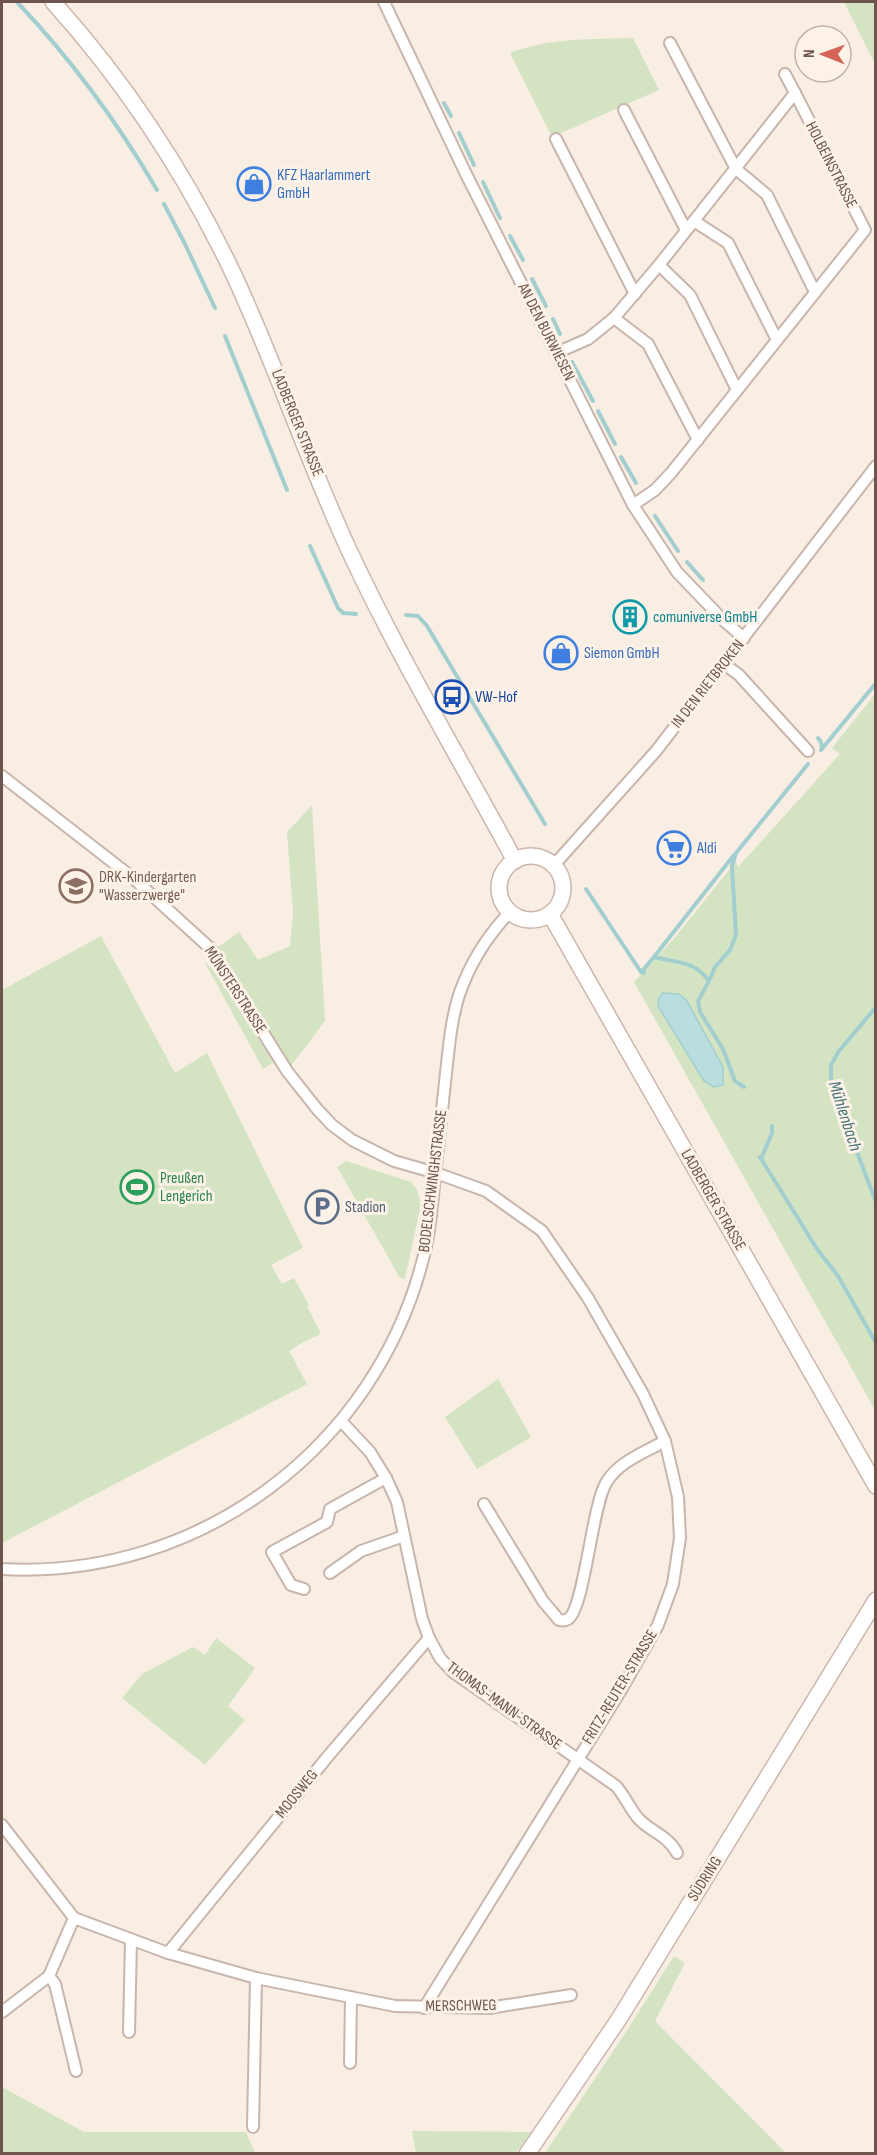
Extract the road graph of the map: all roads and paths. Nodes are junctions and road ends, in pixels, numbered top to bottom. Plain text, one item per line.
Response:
1 (53, 2) edge
2 (384, 2) edge
3 (670, 44) dead end
4 (784, 74) dead end
5 (795, 93) junction
6 (624, 110) dead end
7 (555, 139) dead end
8 (736, 169) junction
9 (694, 221) junction
10 (686, 230) junction
11 (659, 266) junction
12 (815, 291) junction
13 (635, 294) junction
14 (614, 318) junction
15 (777, 340) junction
16 (556, 352) junction
17 (737, 390) junction
18 (698, 440) junction
19 (876, 466) edge
20 (633, 505) junction
21 (744, 638) junction
22 (724, 664) junction
23 (808, 751) dead end
24 (2, 776) edge
25 (515, 861) junction
26 (554, 865) junction
27 (510, 912) junction
28 (550, 914) junction
29 (436, 1173) junction
30 (341, 1421) junction
31 (665, 1441) junction
32 (870, 1468) edge
33 (386, 1478) junction
34 (876, 1486) edge
35 (484, 1504) dead end
36 (404, 1536) junction
37 (2, 1569) edge
38 (330, 1573) dead end
39 (304, 1589) dead end
40 (876, 1600) edge
41 (871, 1612) edge
42 (429, 1638) junction
43 (577, 1759) junction
44 (2, 1825) edge
45 (677, 1853) dead end
46 (74, 1918) junction
47 (131, 1940) junction
48 (168, 1953) junction
49 (49, 1976) junction
50 (256, 1978) junction
51 (571, 1995) dead end
52 (351, 1996) junction
53 (424, 2008) junction
54 (2, 2012) edge
55 (129, 2032) dead end
56 (350, 2063) dead end
57 (76, 2071) dead end
58 (253, 2127) dead end
59 (527, 2154) edge

1 - 25 main road, LADBERGER STRASSE
2 - 16 street, AN DEN BURWIESEN
3 - 8 street
4 - 5 street, HOLBEINSTRASSE
5 - 8 street
5 - 12 street, HOLBEINSTRASSE
6 - 10 street
7 - 13 street
8 - 9 street
8 - 12 street
9 - 10 street
9 - 15 street
10 - 11 street
11 - 13 street
11 - 17 street
12 - 15 street, HOLBEINSTRASSE
13 - 14 street
14 - 16 street
14 - 18 street
15 - 17 street, HOLBEINSTRASSE
16 - 20 street, AN DEN BURWIESEN
17 - 18 street, HOLBEINSTRASSE
18 - 20 street, HOLBEINSTRASSE
19 - 21 street, IN DEN RIETBROKEN
20 - 21 street, AN DEN BURWIESEN
21 - 22 street, IN DEN RIETBROKEN
22 - 23 street
22 - 26 street, IN DEN RIETBROKEN
24 - 29 street, MÜNSTERSTRASSE
25 - 26 main road
25 - 27 main road
26 - 28 main road
27 - 28 main road
27 - 29 street, BODELSCHWINGHSTRASSE
28 - 32 main road, LADBERGER STRASSE
29 - 30 street, BODELSCHWINGHSTRASSE
29 - 31 street, FRITZ-REUTER-STRASSE
30 - 33 street, THOMAS-MANN-STRASSE
30 - 37 street, BODELSCHWINGHSTRASSE
31 - 35 street
31 - 43 street, FRITZ-REUTER-STRASSE
32 - 34 main road, LADBERGER STRASSE
33 - 36 street, THOMAS-MANN-STRASSE
33 - 39 street
36 - 38 street
36 - 42 street, THOMAS-MANN-STRASSE
40 - 41 main road, SÜDRING
41 - 59 main road, SÜDRING
42 - 43 street, THOMAS-MANN-STRASSE
42 - 48 street, MOOSWEG
43 - 45 street, THOMAS-MANN-STRASSE
43 - 53 street, FRITZ-REUTER-STRASSE
44 - 46 street
46 - 47 street, MERSCHWEG
46 - 49 street
47 - 48 street, MERSCHWEG
47 - 55 street
48 - 50 street, MERSCHWEG
49 - 54 street
49 - 57 street
50 - 52 street, MERSCHWEG
50 - 58 street
51 - 53 street, MERSCHWEG
52 - 53 street, MERSCHWEG
52 - 56 street

